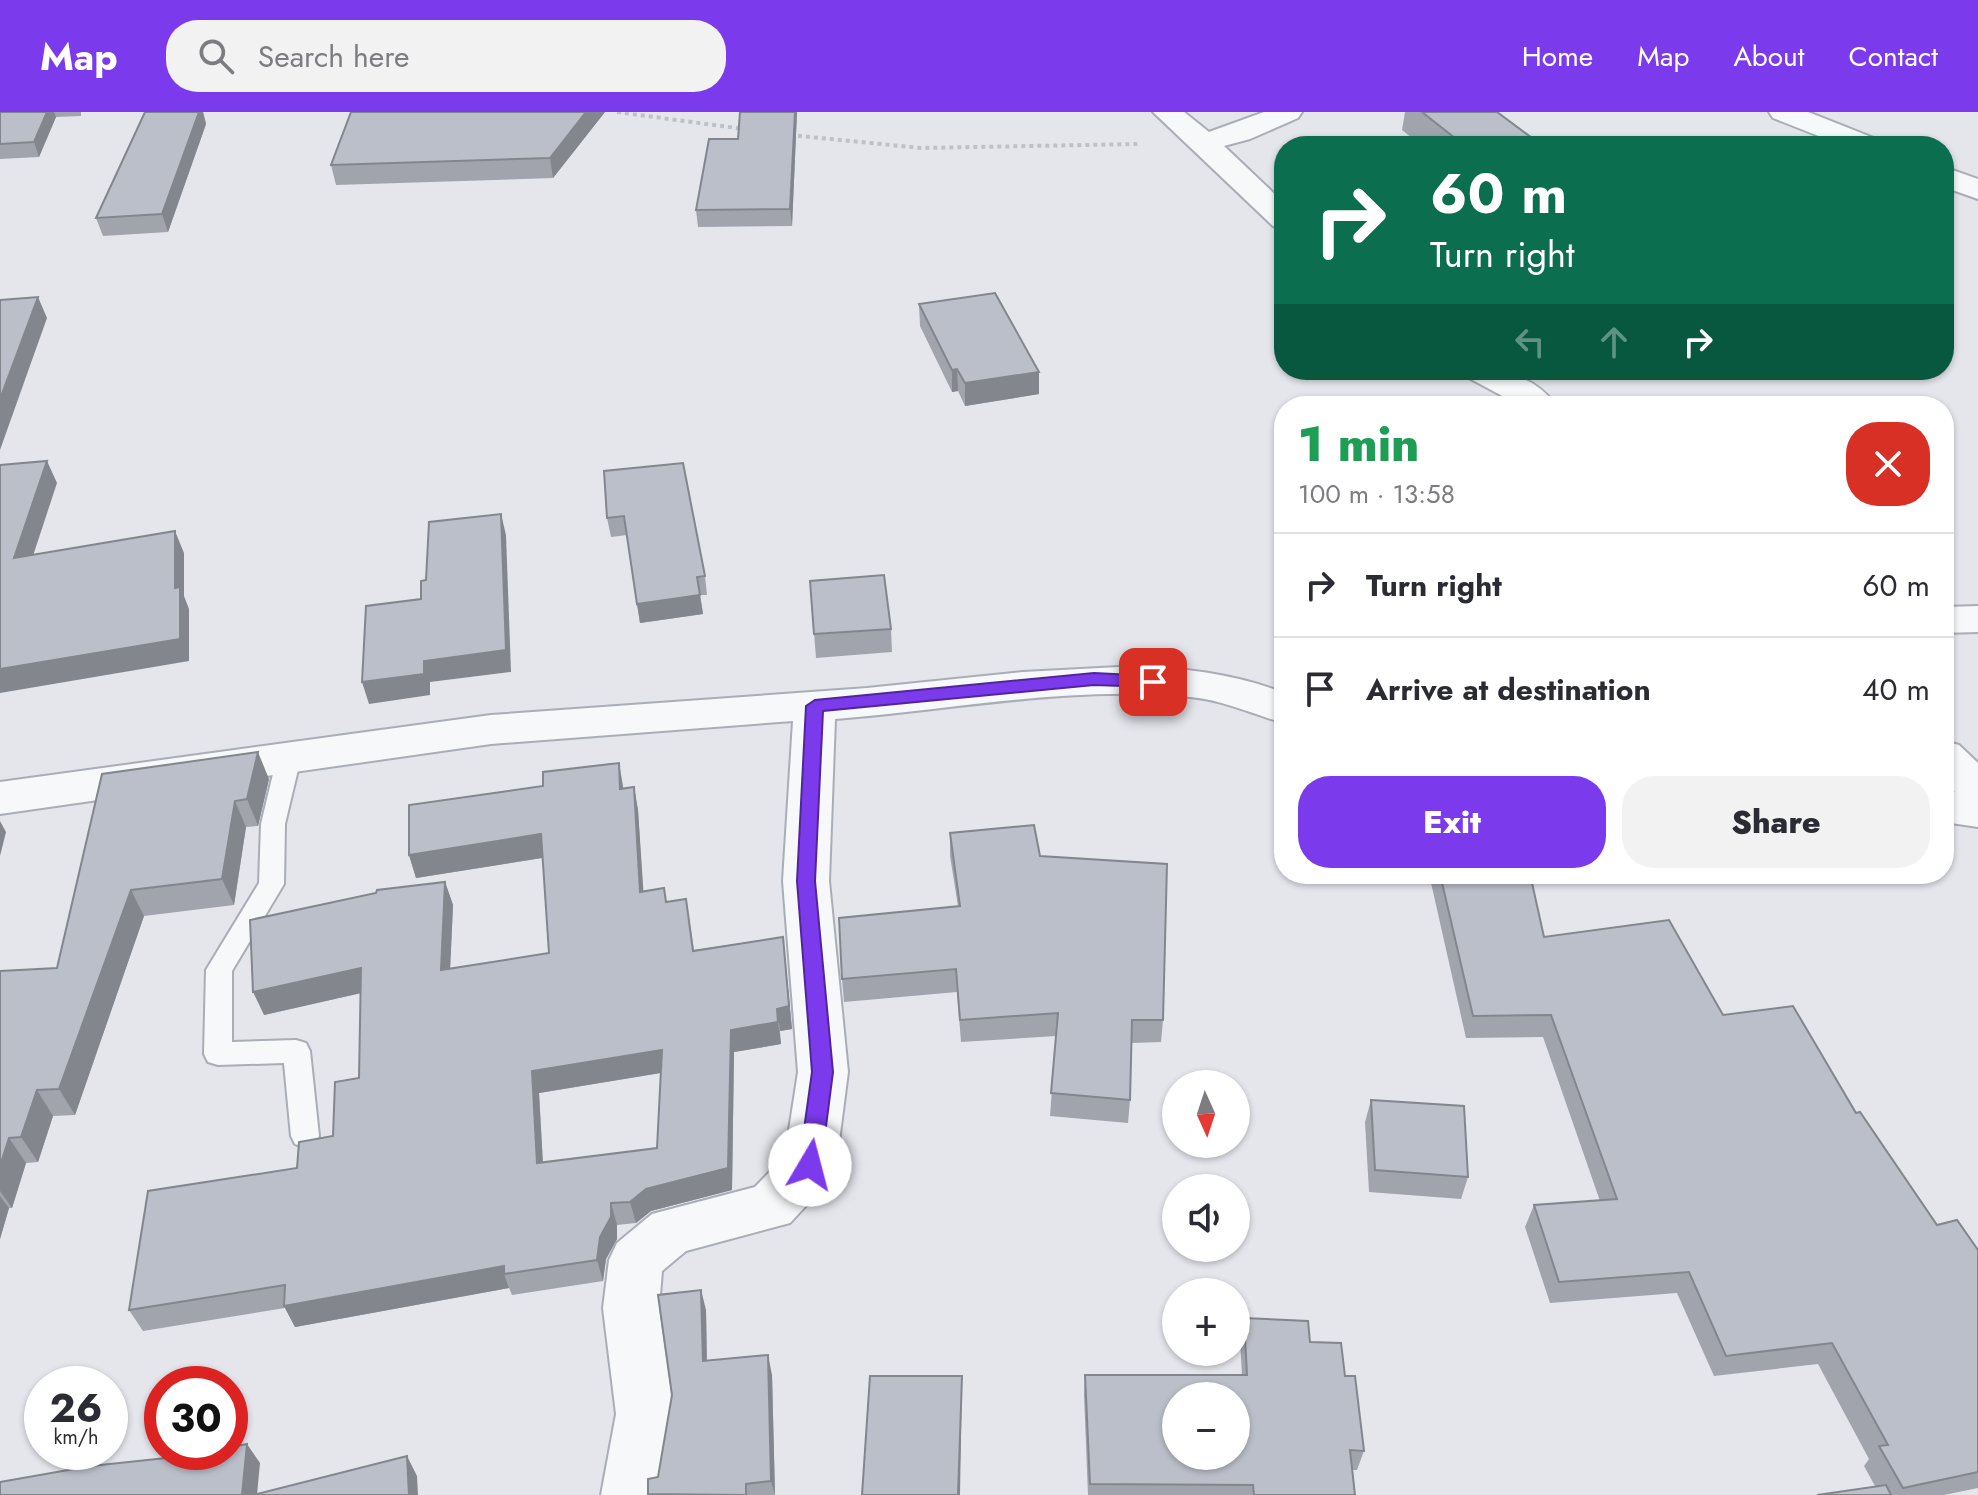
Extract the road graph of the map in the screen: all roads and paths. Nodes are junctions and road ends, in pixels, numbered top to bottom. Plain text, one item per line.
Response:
1 (617, 112) edge
2 (1167, 112) edge
3 (1288, 112) edge
4 (1783, 112) edge
5 (753, 130) edge
6 (783, 134) edge
7 (1844, 136) edge
8 (1204, 142) junction
9 (1954, 180) edge
10 (1978, 190) edge
11 (1274, 210) edge
12 (1498, 380) edge
13 (1528, 396) edge
14 (1978, 619) edge
15 (1954, 620) edge
16 (1274, 704) edge
17 (815, 706) junction
18 (289, 757) junction
19 (1954, 765) edge
20 (1978, 788) edge
21 (0, 798) edge
22 (1954, 807) edge
23 (1978, 811) edge
24 (305, 1136) dead end
25 (631, 1495) edge

1 - 5 path
2 - 8 street
3 - 8 street
4 - 7 street
6 - 8 path
8 - 11 street
9 - 10 street
12 - 13 street
14 - 15 street
16 - 17 street
17 - 18 street
17 - 25 street
18 - 21 street
18 - 24 lane
19 - 20 street
22 - 23 street

